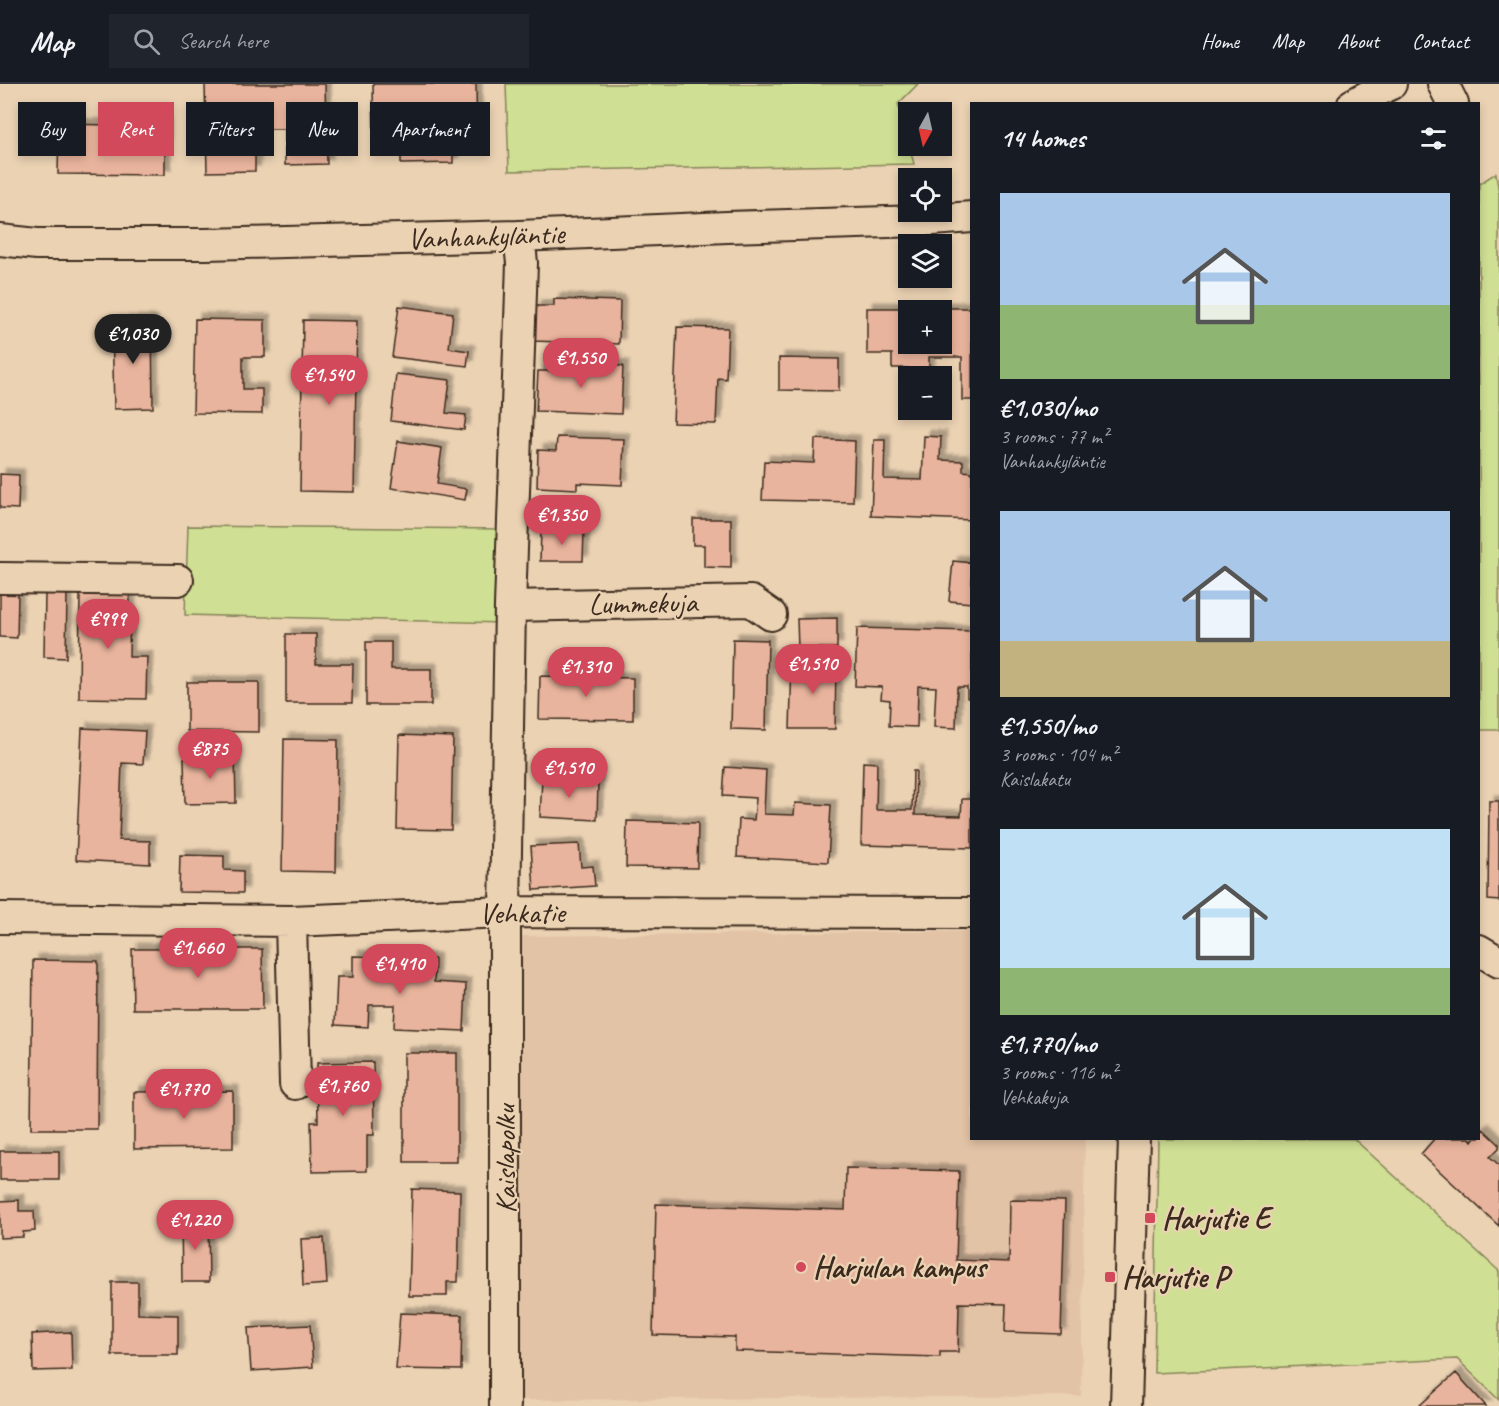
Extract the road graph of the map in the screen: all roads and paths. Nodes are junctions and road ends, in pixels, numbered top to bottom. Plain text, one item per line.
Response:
1 (1443, 84) edge
2 (1452, 102) edge
3 (970, 217) edge
4 (519, 236) junction
5 (0, 240) edge
6 (0, 578) edge
7 (178, 580) dead end
8 (510, 606) junction
9 (771, 615) dead end
10 (505, 912) junction
11 (970, 913) edge
12 (0, 918) edge
13 (291, 921) junction
14 (1480, 951) edge
15 (1499, 962) edge
16 (295, 1084) dead end
17 (1134, 1140) edge
18 (505, 1406) edge
19 (1126, 1406) edge

1 - 2 street
3 - 4 street, Vanhankyläntie
4 - 5 street, Vanhankyläntie
4 - 8 street, Kaislapolku
6 - 7 street
8 - 9 street, Lummekuja
8 - 10 street, Kaislapolku
10 - 11 street, Vehkatie
10 - 13 street, Vehkatie
10 - 18 street, Kaislapolku
12 - 13 street, Vehkatie
13 - 16 street
14 - 15 street
17 - 19 street

